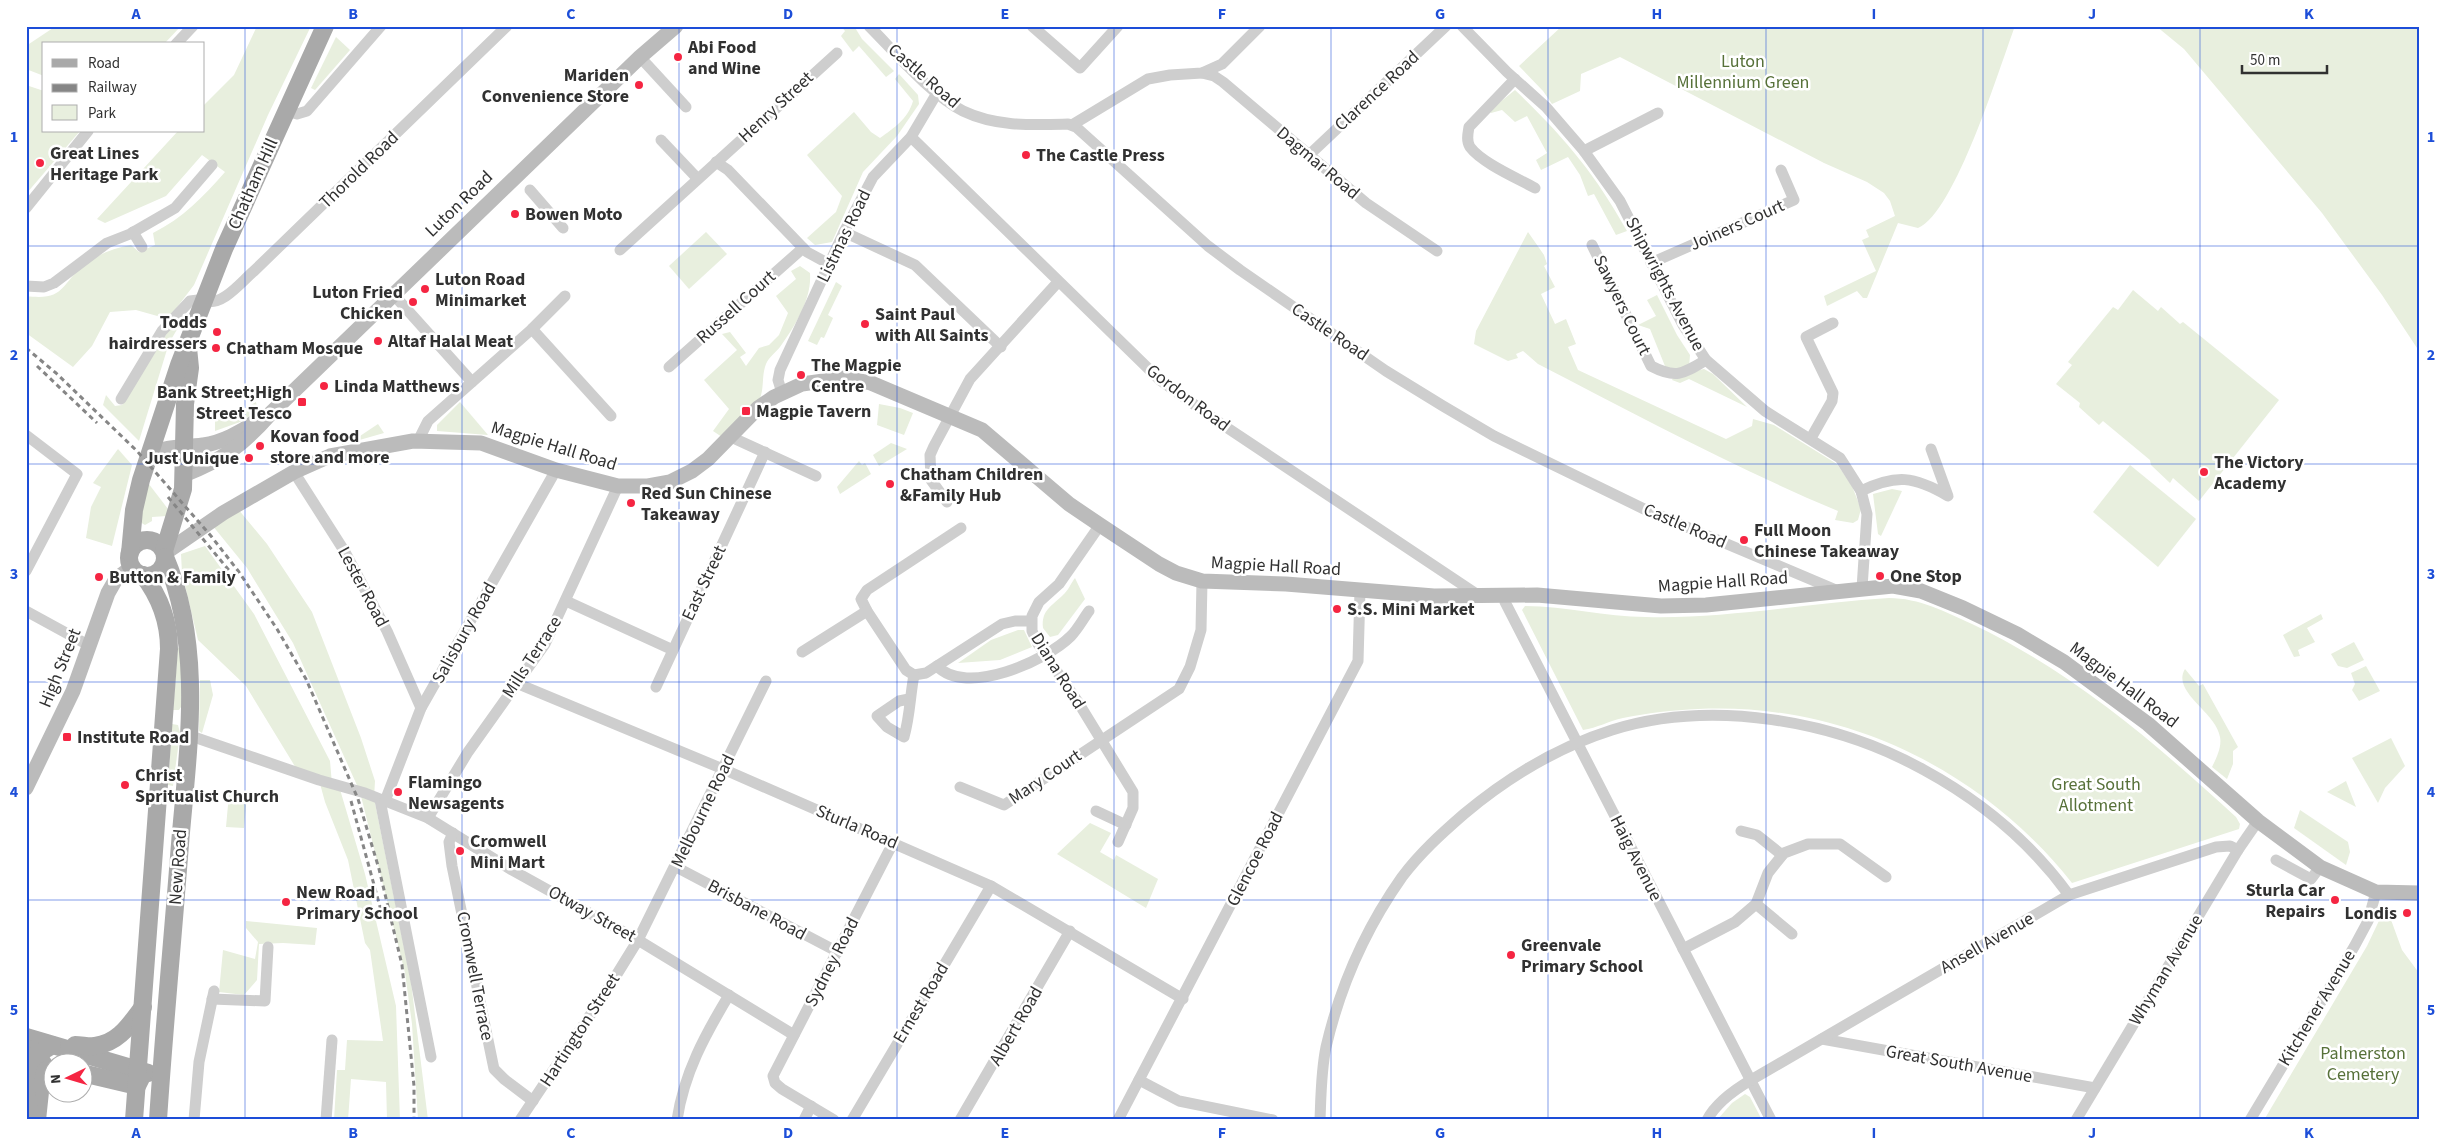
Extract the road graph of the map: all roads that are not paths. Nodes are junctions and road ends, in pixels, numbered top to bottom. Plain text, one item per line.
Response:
1 (193, 26) edge
2 (324, 26) edge
3 (381, 26) edge
4 (507, 26) edge
5 (676, 26) edge
6 (868, 26) edge
7 (1032, 26) edge
8 (1118, 26) edge
9 (1260, 26) edge
10 (1446, 26) edge
11 (1462, 26) edge
12 (178, 42) edge
13 (837, 53) dead end
14 (640, 57) junction
15 (1202, 73) junction
16 (1515, 78) junction
17 (937, 93) junction
18 (686, 107) dead end
19 (286, 111) junction
20 (1658, 113) dead end
21 (1072, 125) junction
22 (87, 132) edge
23 (911, 137) junction
24 (661, 140) dead end
25 (1584, 151) junction
26 (1308, 156) junction
27 (716, 162) junction
28 (212, 165) dead end
29 (1781, 170) dead end
30 (697, 178) junction
31 (1535, 188) dead end
32 (530, 190) dead end
33 (26, 208) edge
34 (563, 228) dead end
35 (133, 232) junction
36 (844, 232) junction
37 (1592, 245) dead end
38 (142, 248) dead end
39 (803, 248) junction
40 (620, 250) dead end
41 (1438, 251) dead end
42 (1651, 263) junction
43 (829, 264) junction
44 (1058, 282) junction
45 (26, 286) edge
46 (393, 294) junction
47 (565, 296) dead end
48 (205, 300) junction
49 (1833, 323) dead end
50 (532, 329) junction
51 (188, 345) junction
52 (1001, 347) junction
53 (1706, 360) junction
54 (669, 366) dead end
55 (472, 382) junction
56 (782, 393) junction
57 (121, 399) dead end
58 (271, 412) junction
59 (611, 416) dead end
60 (950, 416) junction
61 (26, 435) edge
62 (731, 436) junction
63 (1811, 438) junction
64 (418, 441) junction
65 (184, 446) junction
66 (1930, 449) dead end
67 (765, 452) junction
68 (150, 454) junction
69 (556, 470) junction
70 (294, 472) junction
71 (184, 475) junction
72 (816, 476) dead end
73 (618, 486) junction
74 (1861, 491) junction
75 (947, 502) dead end
76 (1100, 525) junction
77 (961, 528) dead end
78 (165, 554) junction
79 (135, 565) junction
80 (26, 571) edge
81 (1202, 582) junction
82 (1862, 588) junction
83 (1360, 590) junction
84 (1836, 590) junction
85 (1478, 595) junction
86 (1504, 595) junction
87 (566, 601) junction
88 (867, 610) junction
89 (26, 611) edge
90 (1089, 611) dead end
91 (1031, 621) junction
92 (90, 646) junction
93 (673, 650) junction
94 (802, 652) dead end
95 (1045, 655) junction
96 (937, 666) junction
97 (914, 675) junction
98 (766, 681) dead end
99 (516, 683) junction
100 (656, 687) dead end
101 (909, 698) dead end
102 (421, 708) junction
103 (188, 735) junction
104 (1101, 740) junction
105 (1578, 744) junction
106 (723, 769) junction
107 (960, 787) dead end
108 (26, 788) edge
109 (383, 800) junction
110 (1096, 811) dead end
111 (428, 818) junction
112 (2258, 821) junction
113 (1126, 825) junction
114 (1741, 831) dead end
115 (453, 833) junction
116 (1118, 842) dead end
117 (894, 843) junction
118 (2238, 850) junction
119 (1782, 855) junction
120 (2276, 860) dead end
121 (676, 867) junction
122 (2320, 867) junction
123 (1886, 877) dead end
124 (991, 886) junction
125 (2376, 892) junction
126 (2419, 893) edge
127 (2069, 894) junction
128 (1756, 904) junction
129 (1070, 931) junction
130 (1792, 934) dead end
131 (638, 940) junction
132 (268, 946) dead end
133 (1683, 949) junction
134 (838, 952) junction
135 (729, 995) junction
136 (1183, 999) junction
137 (143, 1006) junction
138 (794, 1035) junction
139 (26, 1038) edge
140 (1822, 1039) junction
141 (332, 1040) dead end
142 (52, 1045) junction
143 (164, 1048) junction
144 (431, 1057) dead end
145 (36, 1058) edge
146 (92, 1075) edge
147 (140, 1075) junction
148 (104, 1078) junction
149 (1139, 1080) junction
150 (1751, 1080) junction
151 (92, 1082) edge
152 (160, 1086) junction
153 (2095, 1088) junction
154 (533, 1101) junction
155 (47, 1104) edge
156 (811, 1106) junction
157 (36, 1116) edge
158 (134, 1120) edge
159 (158, 1120) edge
160 (194, 1120) edge
161 (326, 1120) edge
162 (520, 1120) edge
163 (677, 1120) edge
164 (804, 1120) edge
165 (834, 1120) edge
166 (852, 1120) edge
167 (960, 1120) edge
168 (1118, 1120) edge
169 (1273, 1120) edge
170 (1320, 1120) edge
171 (1706, 1120) edge
172 (1771, 1120) edge
173 (2076, 1120) edge
174 (2250, 1120) edge

1 - 12 street
2 - 19 main road, Chatham Hill
3 - 19 street
4 - 48 street, Thorold Road
5 - 14 street, Luton Road
6 - 17 street, Castle Road
7 - 8 street
9 - 15 street
10 - 26 street, Clarence Road
11 - 16 street, Shipwrights Avenue
13 - 27 street, Henry Street
14 - 18 street
14 - 46 street, Luton Road
15 - 21 street
15 - 26 street, Dagmar Road
16 - 25 street, Shipwrights Avenue
16 - 31 street
17 - 21 street, Castle Road
17 - 23 street, Listmas Road
19 - 48 main road, Chatham Hill
20 - 25 street
21 - 84 street, Castle Road
22 - 33 street
23 - 36 street, Listmas Road
23 - 44 street, Gordon Road
24 - 30 street
25 - 42 street, Shipwrights Avenue
26 - 41 street, Dagmar Road
27 - 30 street, Henry Street
27 - 39 street
28 - 35 street
29 - 42 street, Joiners Court
30 - 40 street, Henry Street
32 - 34 street
35 - 38 street
35 - 45 street
36 - 43 street, Listmas Road
36 - 52 street
37 - 53 street, Sawyers Court
39 - 43 street
39 - 54 street, Russell Court
42 - 53 street, Shipwrights Avenue
43 - 56 street, Listmas Road
44 - 52 street
44 - 85 street, Gordon Road
46 - 55 street
46 - 58 street, Luton Road
47 - 50 street
48 - 51 main road, Chatham Hill
48 - 57 street, Thorold Road
49 - 63 street
50 - 55 street
50 - 59 street
51 - 65 main road, Chatham Hill
51 - 68 main road, Chatham Hill
52 - 60 street
53 - 63 street, Shipwrights Avenue
55 - 64 street
56 - 60 street, Magpie Hall Road
56 - 62 street, Magpie Hall Road
58 - 65 street, Luton Road
58 - 71 street, Luton Road
60 - 75 street
60 - 76 street, Magpie Hall Road
61 - 80 street
62 - 67 street
62 - 73 street, Magpie Hall Road
63 - 74 street, Shipwrights Avenue
64 - 69 street, Magpie Hall Road
64 - 70 street, Magpie Hall Road
65 - 68 street, Luton Road
65 - 71 main road, Chatham Hill
66 - 74 street
67 - 72 street
67 - 93 street, East Street
68 - 79 main road, Chatham Hill
69 - 73 street, Magpie Hall Road
69 - 102 street, Salisbury Road
70 - 78 street, Magpie Hall Road
70 - 102 street, Lester Road
71 - 78 main road, Chatham Hill
73 - 87 street, Mills Terrace
74 - 82 street, Shipwrights Avenue
76 - 81 street, Magpie Hall Road
76 - 91 street, Diana Road
77 - 88 street
78 - 79 main road
78 - 79 main road
78 - 103 main road, New Road
79 - 92 street, High Street
79 - 137 main road, New Road
81 - 83 street, Magpie Hall Road
81 - 104 street
82 - 84 street, Magpie Hall Road
82 - 112 street, Magpie Hall Road
83 - 85 street, Magpie Hall Road
83 - 136 street, Glencoe Road
84 - 86 street, Magpie Hall Road
85 - 86 street, Magpie Hall Road
86 - 105 street, Haig Avenue
87 - 93 street
87 - 99 street, Mills Terrace
88 - 94 street
88 - 97 street
89 - 92 street
90 - 95 street
91 - 95 street, Diana Road
91 - 96 street
92 - 108 street, High Street
93 - 100 street, East Street
95 - 96 street
95 - 104 street, Diana Road
96 - 97 street
97 - 101 street
98 - 106 street, Melbourne Road
99 - 106 street, Sturla Road
99 - 111 street, Mills Terrace
102 - 109 street, Salisbury Road
103 - 109 street, Otway Street
103 - 143 main road, New Road
104 - 107 street, Mary Court
104 - 113 street, Diana Road
105 - 127 street
105 - 133 street, Haig Avenue
105 - 170 street
106 - 117 street, Sturla Road
106 - 121 street, Melbourne Road
109 - 111 street, Otway Street
109 - 144 street
110 - 113 street
111 - 115 street, Otway Street
112 - 118 street, Whyman Avenue
112 - 122 street, Magpie Hall Road
113 - 116 street, Diana Road
114 - 119 street
115 - 131 street, Otway Street
115 - 154 street, Cromwell Terrace
117 - 124 street, Sturla Road
117 - 134 street, Sydney Road
118 - 127 street, Ansell Avenue
118 - 153 street, Whyman Avenue
119 - 123 street
119 - 128 street
120 - 122 street
121 - 131 street, Melbourne Road
121 - 134 street, Brisbane Road
122 - 125 street, Magpie Hall Road
124 - 129 street, Sturla Road
124 - 166 street, Ernest Road
125 - 126 street, Magpie Hall Road
125 - 174 street, Kitchener Avenue
127 - 140 street, Ansell Avenue
128 - 130 street
128 - 133 street
129 - 136 street, Sturla Road
129 - 167 street, Albert Road
131 - 135 street, Otway Street
131 - 154 street, Hartington Street
132 - 160 street
133 - 150 street, Haig Avenue
134 - 138 street, Sydney Road
135 - 138 street, Otway Street
135 - 163 street
136 - 149 street, Glencoe Road
137 - 142 main road
137 - 147 main road, New Road
138 - 156 street, Sydney Road
139 - 142 main road
140 - 150 street, Ansell Avenue
140 - 153 street, Great South Avenue
141 - 161 street
142 - 145 main road
142 - 147 main road
143 - 147 main road
143 - 152 main road, New Road
145 - 157 main road
146 - 148 main road
147 - 148 main road
147 - 152 main road
147 - 158 main road, New Road
148 - 151 main road
149 - 168 street, Glencoe Road
149 - 169 street
150 - 171 street, Ansell Avenue
150 - 172 street, Haig Avenue
152 - 159 main road, New Road
153 - 173 street, Whyman Avenue
154 - 162 street, Hartington Street
155 - 157 main road
156 - 164 street
156 - 165 street

